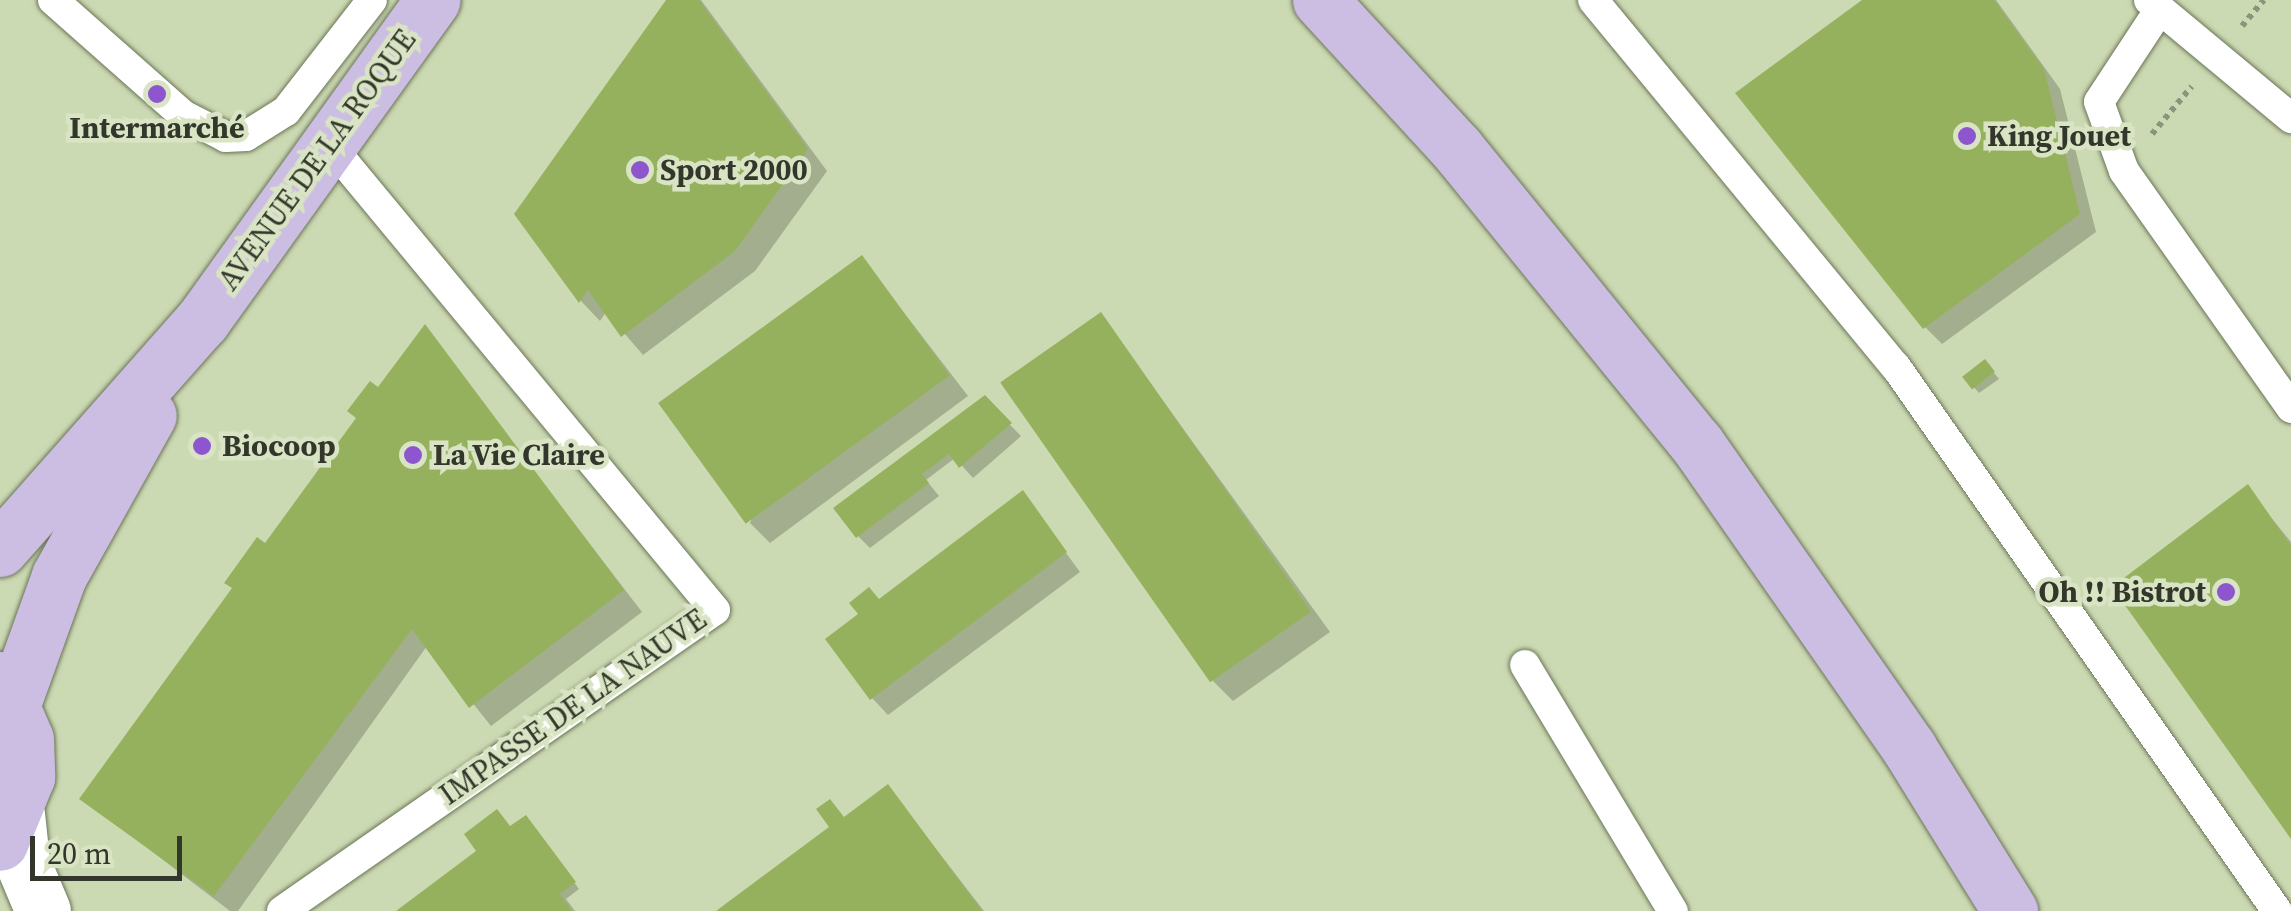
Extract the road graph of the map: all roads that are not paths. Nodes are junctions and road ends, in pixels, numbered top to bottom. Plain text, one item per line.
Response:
1 (54, 0) edge
2 (372, 0) edge
3 (433, 0) edge
4 (1320, 0) edge
5 (1593, 0) edge
6 (2154, 5) edge
7 (2291, 118) edge
8 (329, 144) junction
9 (202, 321) junction
10 (2291, 408) edge
11 (0, 549) edge
12 (1525, 665) dead end
13 (7, 690) edge
14 (8, 828) edge
15 (43, 911) edge
16 (282, 911) edge
17 (1672, 911) edge
18 (2010, 911) edge
19 (2277, 911) edge

1 - 2 lane
3 - 8 main road, AVENUE DE LA ROQUE
4 - 18 main road
5 - 19 lane
6 - 7 lane
6 - 10 lane
8 - 9 main road, AVENUE DE LA ROQUE
8 - 16 lane, IMPASSE DE LA NAUVE
9 - 11 main road
9 - 13 main road
12 - 17 lane
13 - 14 main road
14 - 15 street

